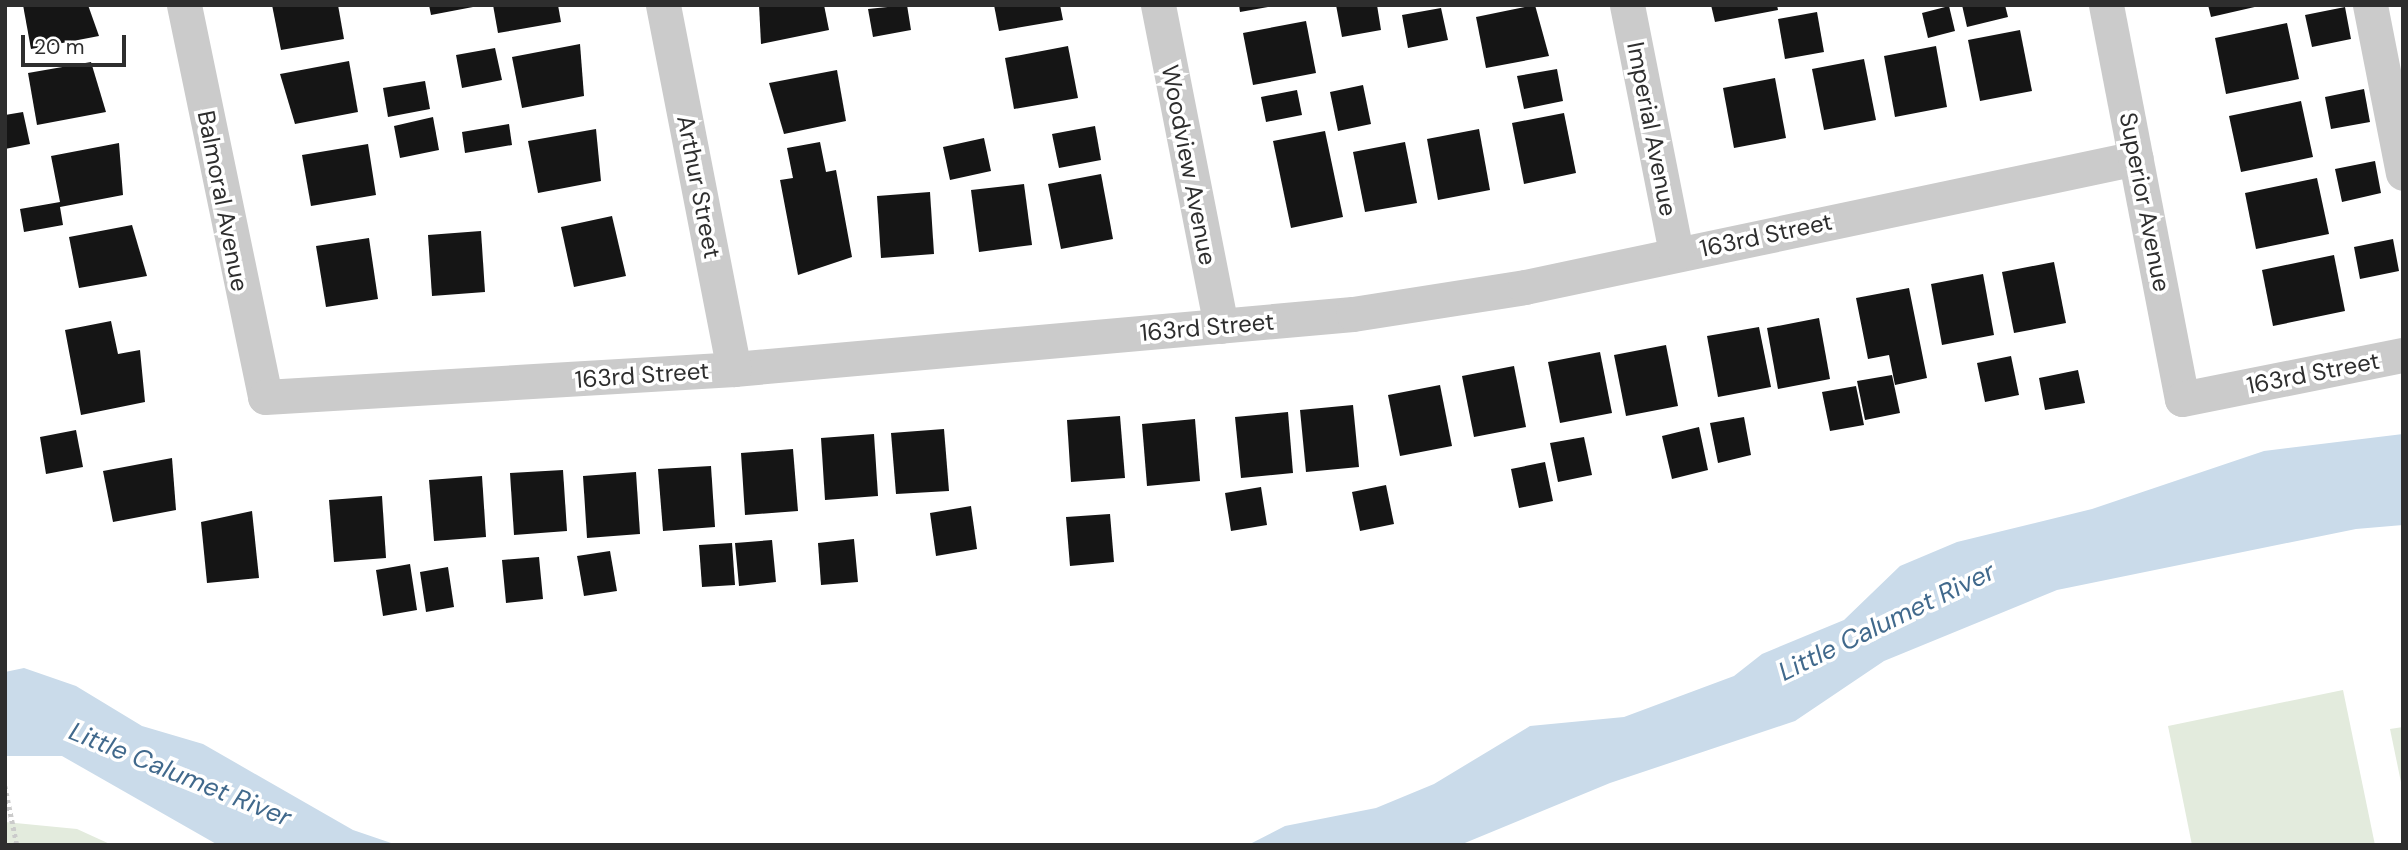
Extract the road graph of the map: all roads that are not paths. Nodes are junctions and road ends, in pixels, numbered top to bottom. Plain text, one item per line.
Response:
1 (184, 5) edge
2 (663, 5) edge
3 (1158, 5) edge
4 (1627, 5) edge
5 (2106, 5) edge
6 (2370, 5) edge
7 (2136, 158) junction
8 (2403, 173) edge
9 (1676, 253) junction
10 (1221, 326) junction
11 (2403, 355) edge
12 (734, 369) junction
13 (265, 397) joint
14 (2182, 399) joint

1 - 13 street, Balmoral Avenue
2 - 12 street, Arthur Street
3 - 10 street, Woodview Avenue
4 - 9 street, Imperial Avenue
5 - 7 street, Superior Avenue
6 - 8 street
7 - 9 street, 163rd Street
7 - 14 street, Superior Avenue
9 - 10 street, 163rd Street
10 - 12 street, 163rd Street
11 - 14 street, 163rd Street
12 - 13 street, 163rd Street

